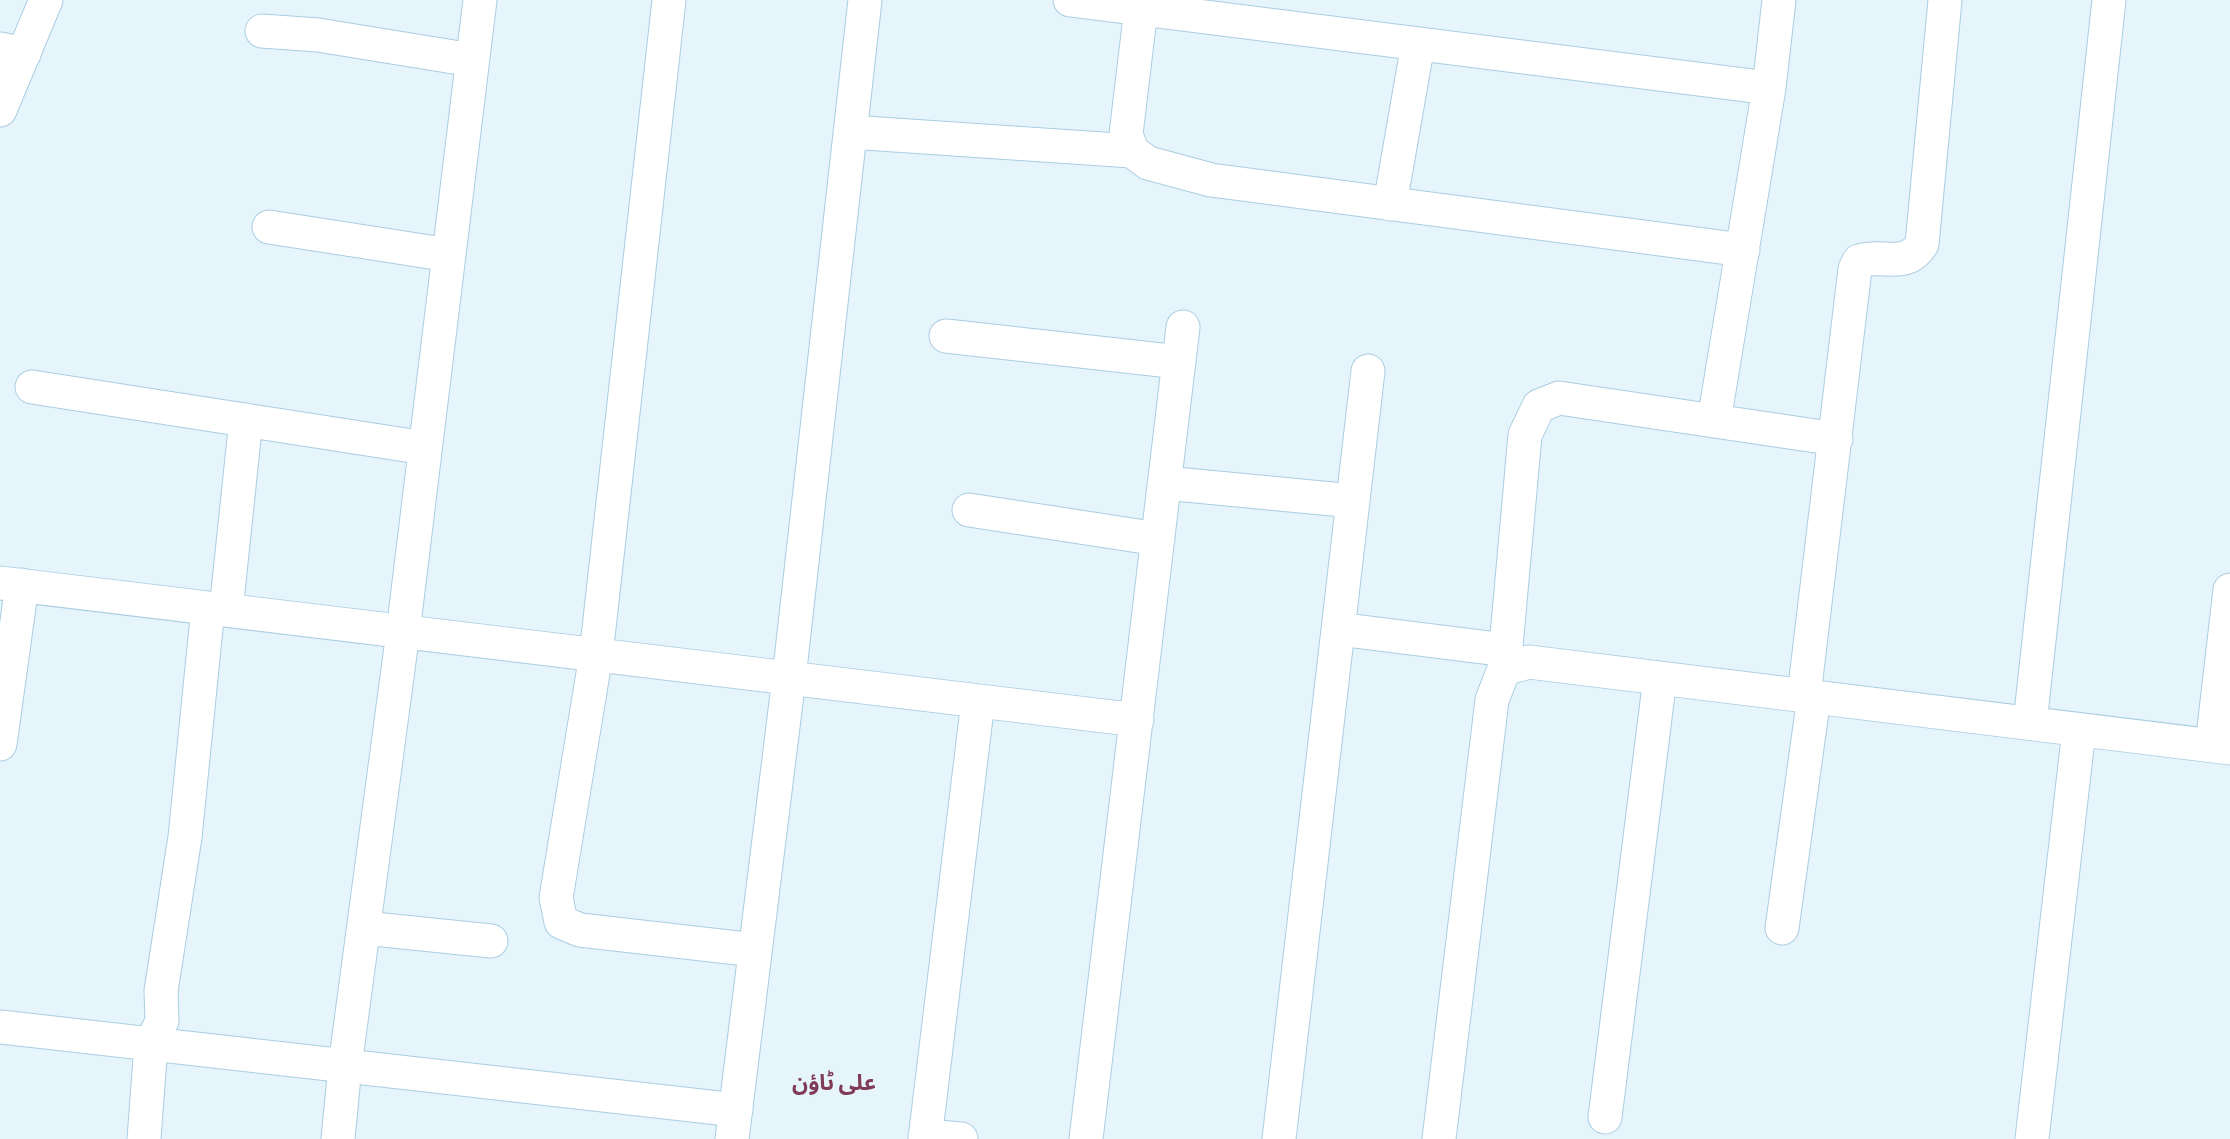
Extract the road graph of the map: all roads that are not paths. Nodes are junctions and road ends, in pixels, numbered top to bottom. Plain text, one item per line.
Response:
1 (46, 0) edge
2 (480, 0) edge
3 (669, 0) edge
4 (865, 0) edge
5 (1070, 0) edge
6 (1779, 0) edge
7 (1945, 0) edge
8 (2109, 0) edge
9 (1141, 9) junction
10 (262, 31) dead end
11 (1418, 44) junction
12 (12, 51) edge
13 (472, 60) junction
14 (1769, 88) junction
15 (0, 110) edge
16 (850, 132) junction
17 (1132, 151) junction
18 (1390, 204) junction
19 (269, 227) dead end
20 (1743, 250) junction
21 (449, 255) junction
22 (1183, 327) dead end
23 (946, 336) dead end
24 (1179, 362) junction
25 (1368, 371) dead end
26 (32, 387) dead end
27 (246, 420) junction
28 (1714, 421) junction
29 (1836, 439) junction
30 (425, 448) junction
31 (1165, 483) junction
32 (1353, 501) junction
33 (969, 510) dead end
34 (1158, 539) junction
35 (11, 584) edge
36 (2230, 590) edge
37 (217, 609) junction
38 (1338, 629) junction
39 (403, 632) junction
40 (596, 655) junction
41 (1505, 659) junction
42 (789, 678) junction
43 (1660, 678) junction
44 (1809, 696) junction
45 (978, 701) junction
46 (1137, 720) junction
47 (2030, 723) junction
48 (2079, 729) junction
49 (0, 744) edge
50 (2221, 747) edge
51 (364, 928) junction
52 (1782, 928) dead end
53 (492, 941) dead end
54 (755, 951) junction
55 (0, 1027) edge
56 (151, 1044) junction
57 (345, 1066) junction
58 (1605, 1118) dead end
59 (734, 1124) edge
60 (925, 1137) edge
61 (144, 1139) edge
62 (338, 1139) edge
63 (961, 1139) edge
64 (1086, 1139) edge
65 (1279, 1139) edge
66 (1439, 1139) edge
67 (2032, 1139) edge

1 - 12 street
2 - 13 street
3 - 40 street
4 - 16 street
5 - 9 street
6 - 14 street
7 - 29 street
8 - 47 street
9 - 11 street
9 - 17 street
10 - 13 street
11 - 14 street
11 - 18 street
12 - 15 street
13 - 21 street
14 - 20 street
16 - 17 street
16 - 42 street
17 - 18 street
18 - 20 street
19 - 21 street
20 - 28 street
21 - 30 street
22 - 24 street
23 - 24 street
24 - 31 street
25 - 32 street
26 - 27 street
27 - 30 street
27 - 37 street
28 - 29 street
28 - 41 street
29 - 44 street
30 - 39 street
31 - 32 street
31 - 34 street
32 - 38 street
33 - 34 street
34 - 46 street
35 - 37 street
35 - 49 street
36 - 50 street
37 - 39 street
37 - 56 street
38 - 41 street
38 - 65 street
39 - 40 street
39 - 51 street
40 - 42 street
40 - 54 street
41 - 43 street
41 - 66 street
42 - 45 street
42 - 54 street
43 - 44 street
43 - 58 street
44 - 47 street
44 - 52 street
45 - 46 street
45 - 60 street
46 - 64 street
47 - 48 street
48 - 50 street
48 - 67 street
51 - 53 street
51 - 57 street
54 - 59 street
55 - 56 street
56 - 57 street
56 - 61 street
57 - 59 street
57 - 62 street
60 - 63 street

